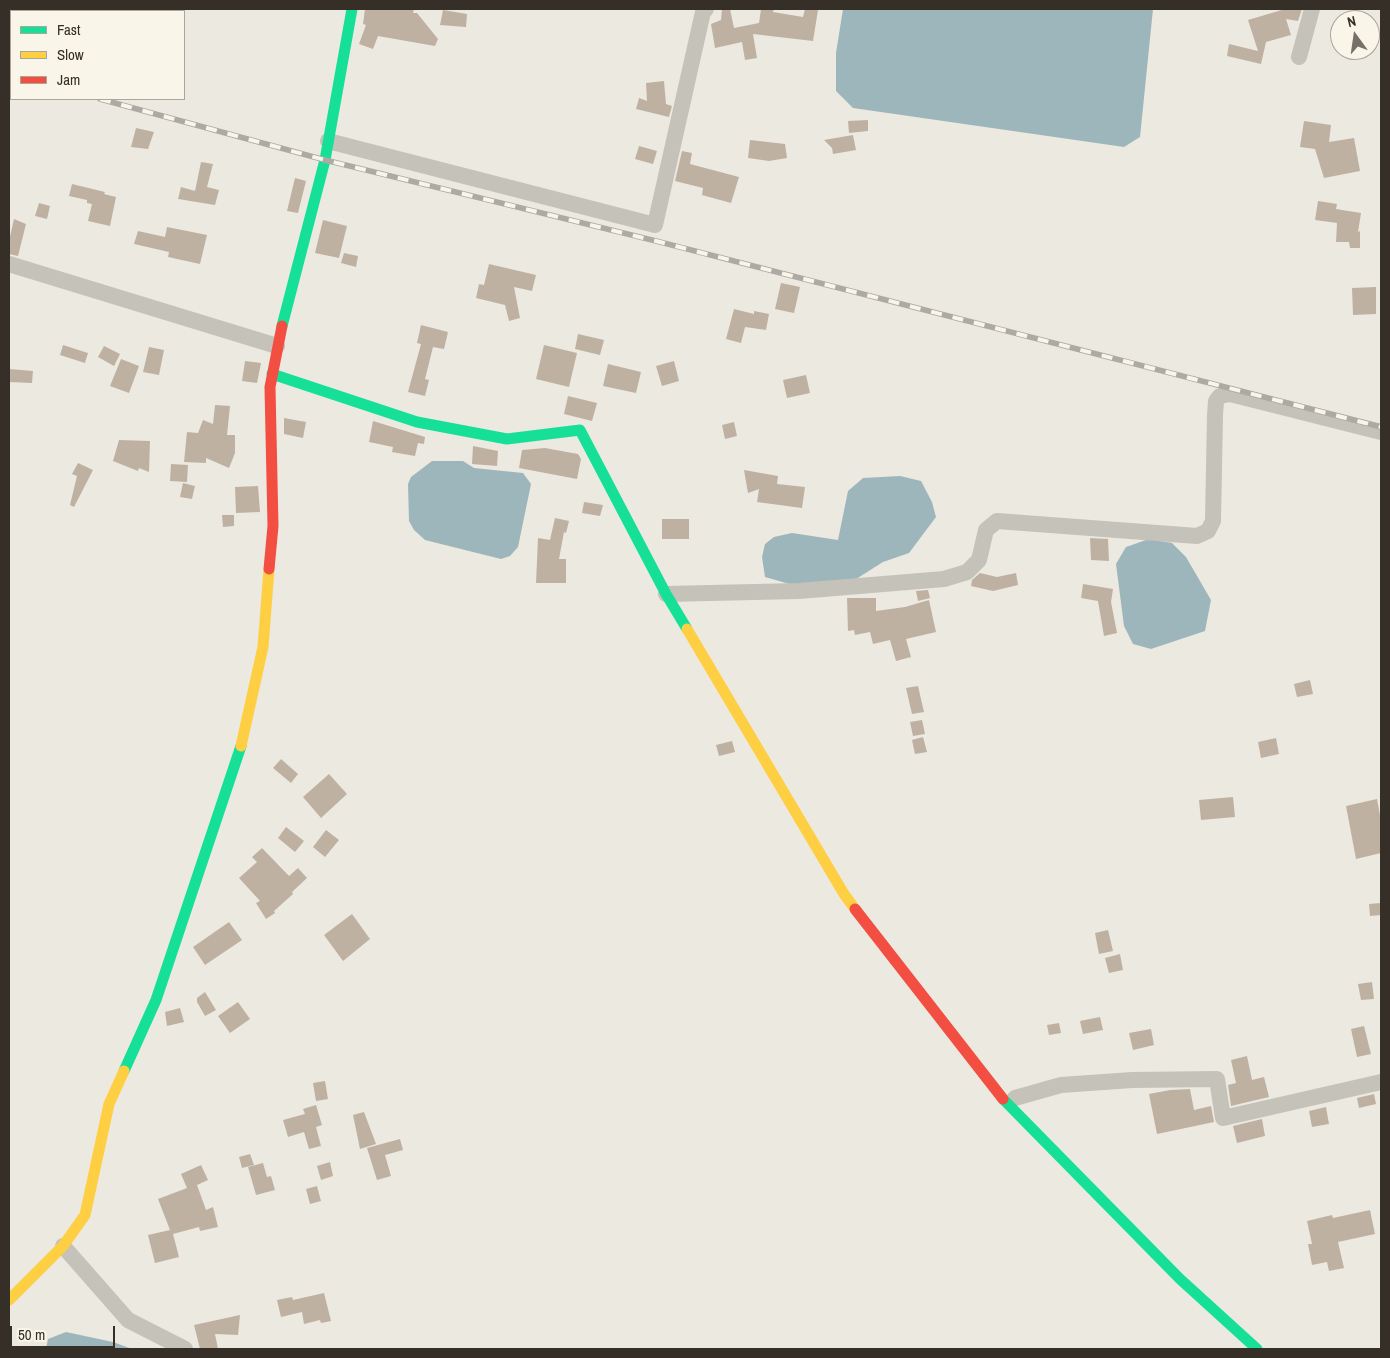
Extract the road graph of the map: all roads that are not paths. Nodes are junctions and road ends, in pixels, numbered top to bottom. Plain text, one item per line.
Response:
1 (352, 9) edge
2 (706, 9) edge
3 (1312, 9) edge
4 (1299, 57) dead end
5 (328, 141) junction
6 (9, 264) edge
7 (277, 346) junction
8 (272, 374) junction
9 (1381, 432) edge
10 (666, 594) junction
11 (1381, 1082) edge
12 (1015, 1098) dead end
13 (63, 1246) junction
14 (9, 1300) edge
15 (185, 1349) edge
16 (1257, 1349) edge

1 - 5 street
2 - 5 street
3 - 4 street
5 - 7 street
6 - 7 street
7 - 8 street
8 - 10 street
8 - 13 street
9 - 10 street
10 - 16 street
11 - 12 street
13 - 14 street
13 - 15 street

